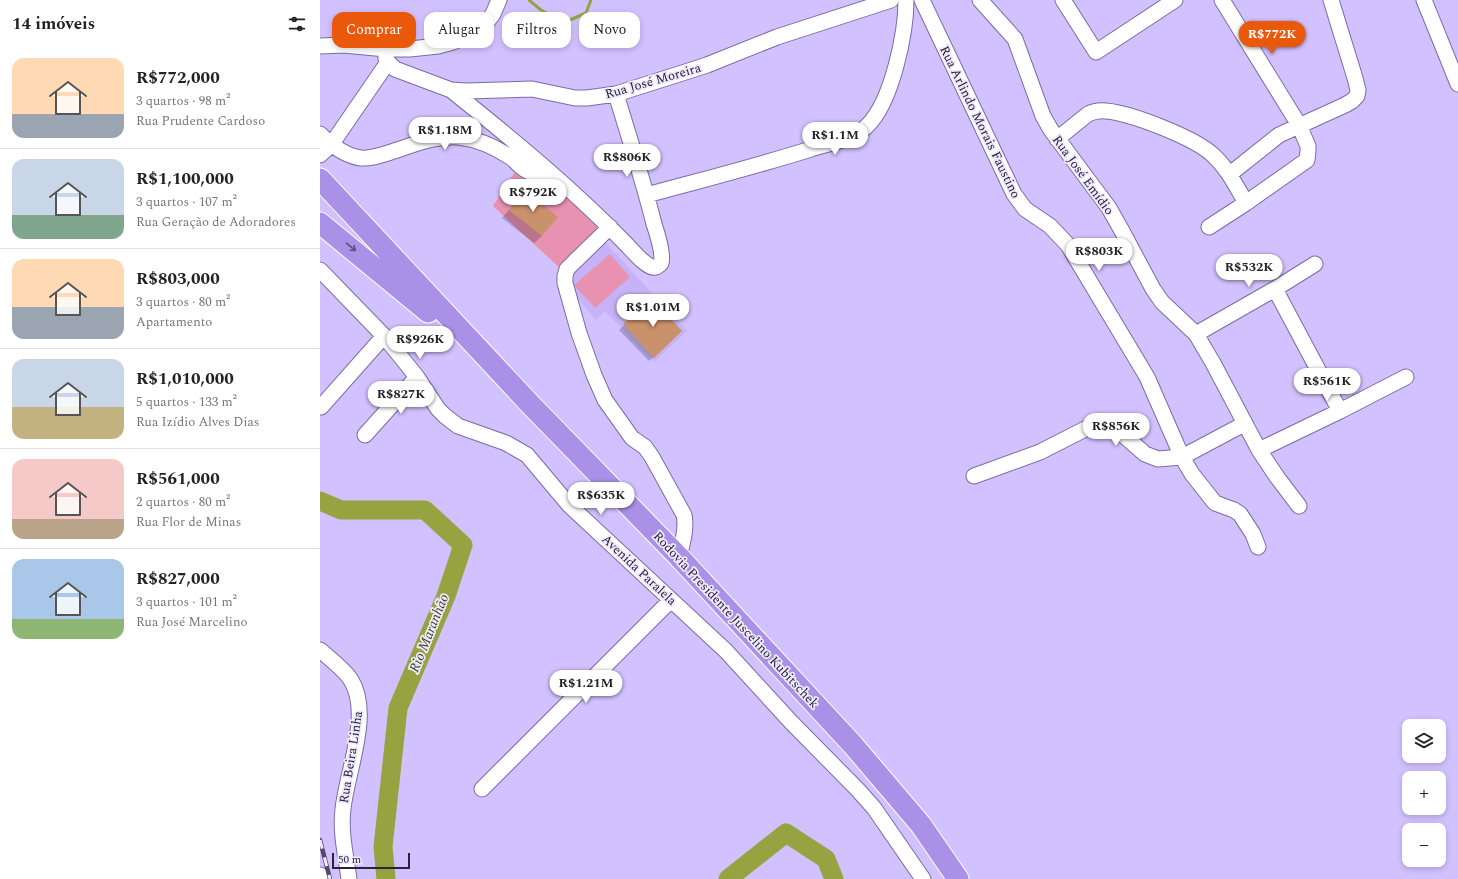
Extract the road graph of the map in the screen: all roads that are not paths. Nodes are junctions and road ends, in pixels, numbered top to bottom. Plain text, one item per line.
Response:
1 (499, 0) edge
2 (891, 0) edge
3 (906, 0) edge
4 (922, 0) edge
5 (980, 0) edge
6 (1063, 0) edge
7 (1175, 0) edge
8 (1222, 0) edge
9 (1331, 0) edge
10 (1424, 0) edge
11 (851, 6) edge
12 (320, 46) edge
13 (387, 56) junction
14 (1458, 84) edge
15 (451, 90) junction
16 (616, 94) junction
17 (1299, 125) junction
18 (320, 134) edge
19 (1057, 139) junction
20 (326, 150) edge
21 (1230, 174) junction
22 (320, 179) edge
23 (564, 184) junction
24 (647, 195) junction
25 (1246, 203) junction
26 (320, 223) edge
27 (610, 227) junction
28 (1209, 227) dead end
29 (1315, 264) dead end
30 (320, 270) edge
31 (1275, 289) junction
32 (458, 326) junction
33 (1196, 334) junction
34 (384, 336) junction
35 (417, 377) junction
36 (1406, 377) dead end
37 (322, 402) edge
38 (1340, 411) junction
39 (1244, 424) junction
40 (364, 435) dead end
41 (1259, 450) junction
42 (1182, 457) junction
43 (974, 476) dead end
44 (1299, 506) dead end
45 (1258, 548) dead end
46 (679, 558) junction
47 (671, 600) junction
48 (320, 650) edge
49 (482, 789) dead end
50 (320, 875) edge
51 (321, 879) edge
52 (349, 879) edge
53 (923, 879) edge
54 (958, 879) edge

1 - 13 street
2 - 11 street, Rua José Moreira
3 - 24 street
4 - 42 street, Rua Arlindo Morais Faustino
5 - 19 street, Rua José Emídio
6 - 7 street
8 - 17 street
9 - 17 street
10 - 14 street
11 - 16 street, Rua José Moreira
12 - 13 street
13 - 15 street, Rua José Moreira
13 - 20 street
15 - 16 street, Rua José Moreira
15 - 23 street
16 - 24 street
17 - 21 street
17 - 25 street
18 - 20 street
19 - 21 street
19 - 33 street, Rua José Emídio
20 - 23 street
21 - 25 street
22 - 32 highway, Rodovia Presidente Juscelino Kubitschek
23 - 27 street
24 - 27 street
25 - 28 street
26 -> 32 highway
27 - 46 street
29 - 31 street
30 - 34 street, Avenida Paralela
31 - 33 street
31 - 38 street
32 - 46 highway, Rodovia Presidente Juscelino Kubitschek
33 - 39 street, Rua José Emídio
34 - 35 street, Avenida Paralela
34 - 37 street
35 - 40 street
35 - 47 street, Avenida Paralela
36 - 38 street
38 - 41 street
39 - 41 street, Rua José Emídio
39 - 42 street
41 - 44 street, Rua José Emídio
42 - 43 street
42 - 45 street, Rua Arlindo Morais Faustino
46 - 54 highway, Rodovia Presidente Juscelino Kubitschek
47 - 49 street
47 - 53 street, Avenida Paralela
48 - 52 street, Rua Beira Linha
50 - 51 street

